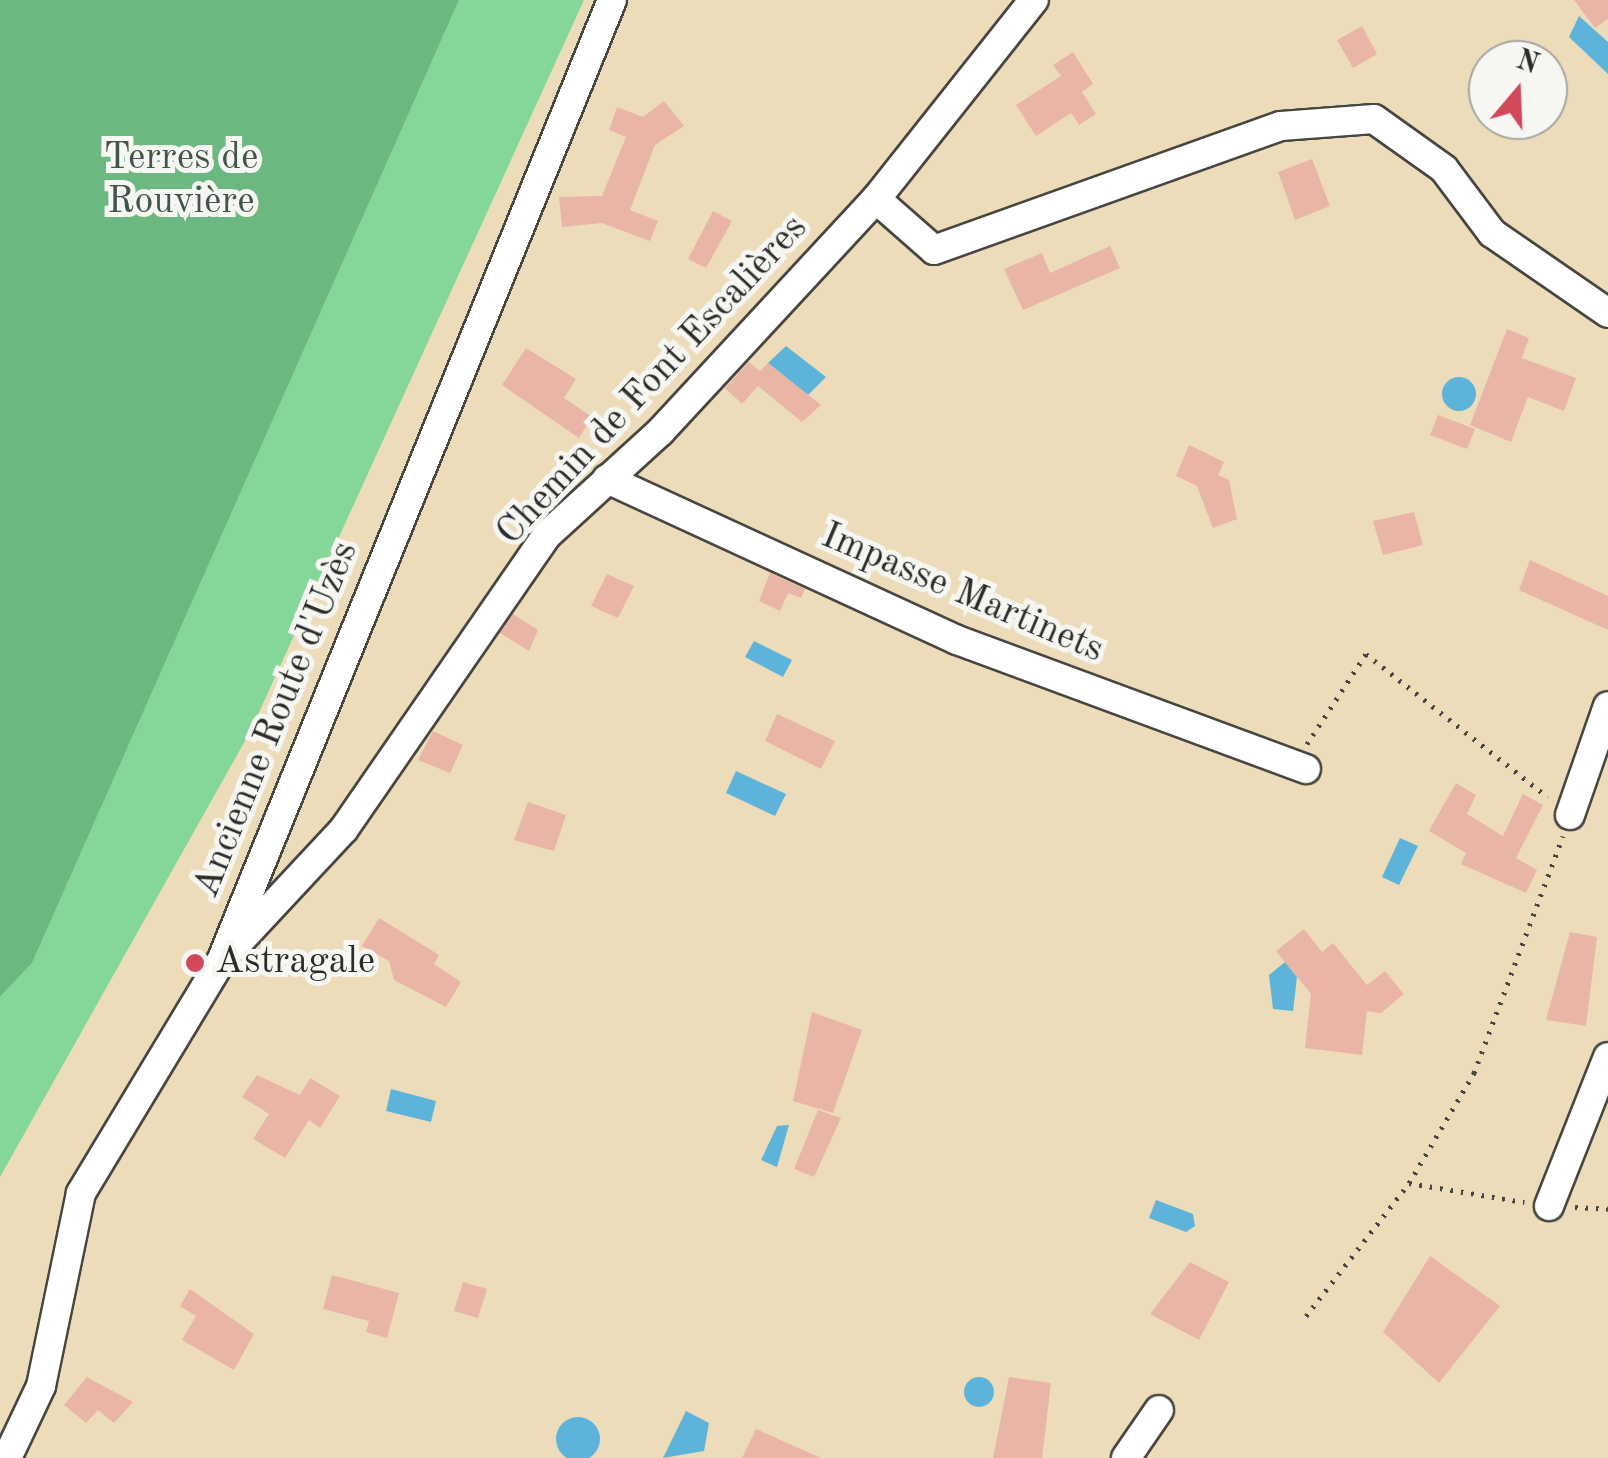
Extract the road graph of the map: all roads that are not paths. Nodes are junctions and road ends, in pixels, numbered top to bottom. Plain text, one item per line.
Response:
1 (612, 0) edge
2 (1034, 0) edge
3 (876, 199) junction
4 (1608, 313) edge
5 (607, 479) junction
6 (1607, 718) edge
7 (1300, 766) road end
8 (1570, 815) road end
9 (222, 959) junction
10 (1608, 1056) edge
11 (1550, 1206) road end
12 (1158, 1410) dead end
13 (6, 1458) edge
14 (1126, 1458) edge

1 - 9 street, Ancienne Route d'Uzès
2 - 3 street, Chemin de Font Escalières
3 - 4 street
3 - 5 street, Chemin de Font Escalières
5 - 7 street, Impasse Martinets
5 - 9 street, Chemin de Font Escalières
6 - 8 street
9 - 13 street, Ancienne Route d'Uzès
10 - 11 street
12 - 14 street

